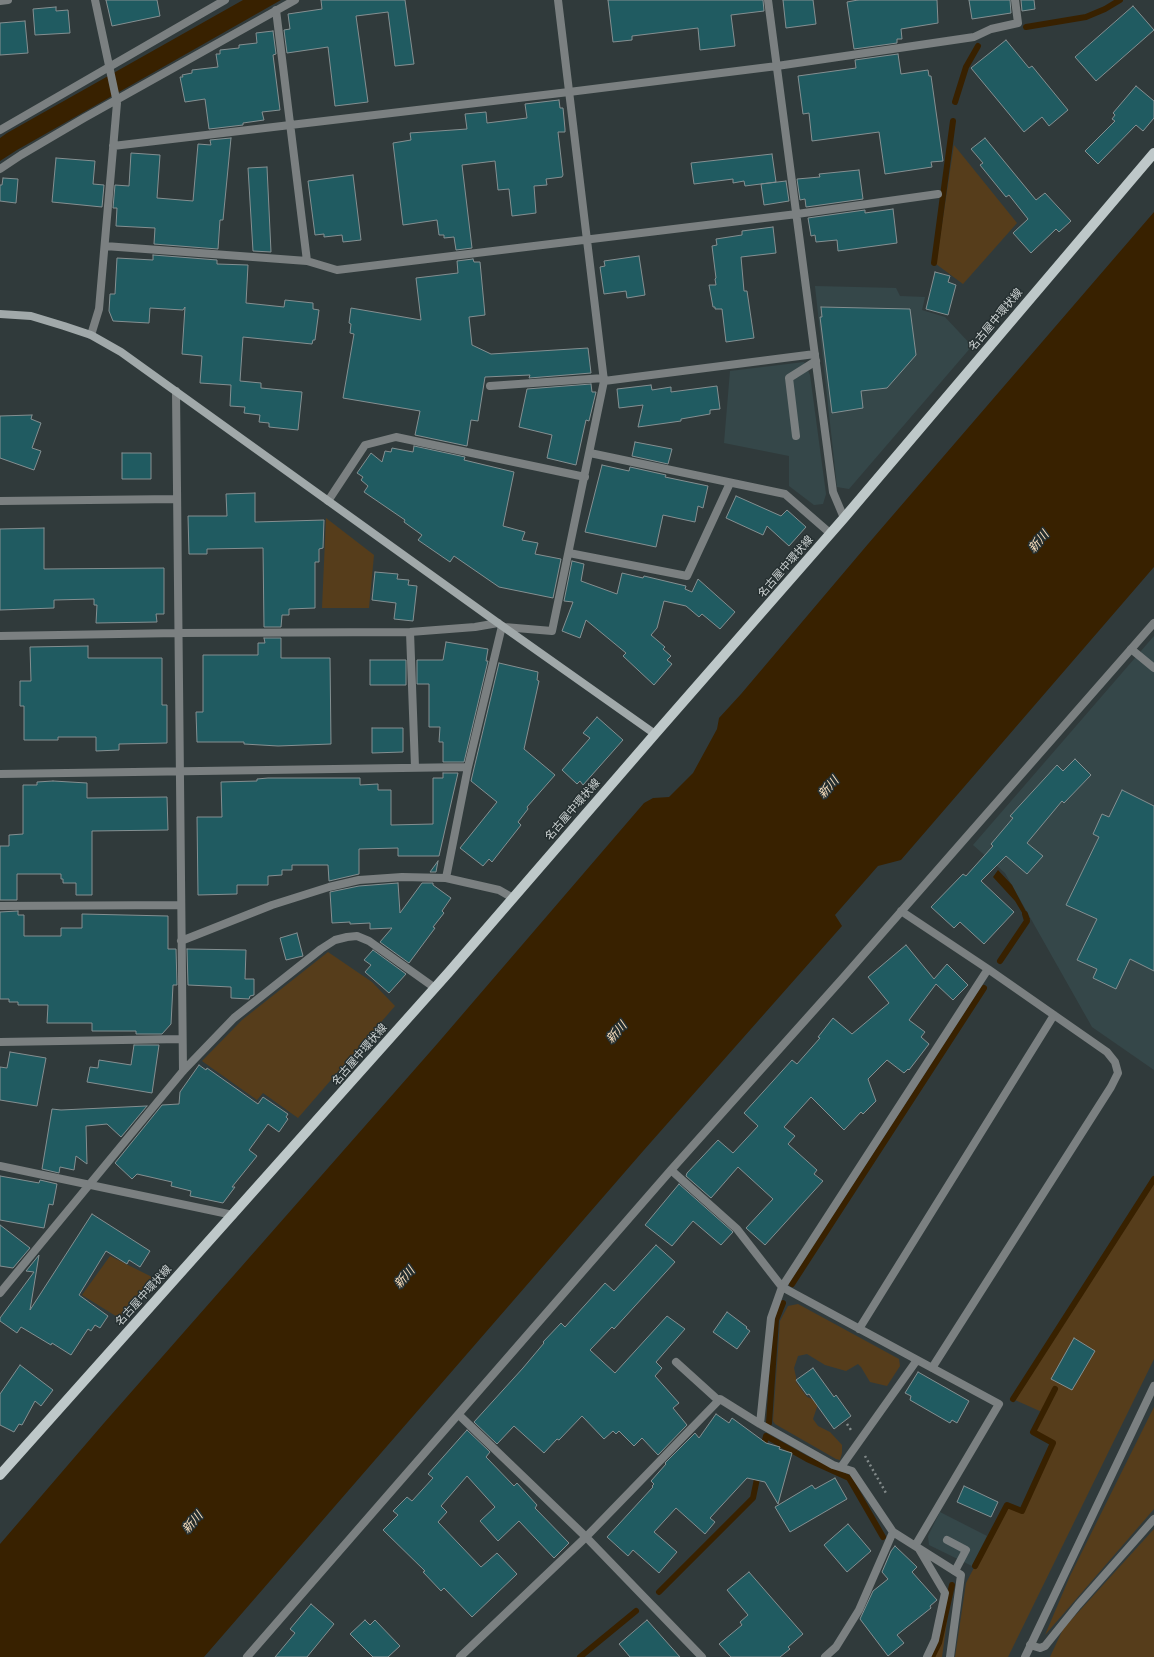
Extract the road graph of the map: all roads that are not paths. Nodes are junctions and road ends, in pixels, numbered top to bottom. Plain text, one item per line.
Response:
1 (8, 0) edge
2 (95, 0) edge
3 (225, 0) edge
4 (295, 0) edge
5 (558, 0) edge
6 (768, 0) edge
7 (1015, 0) edge
8 (0, 1) edge
9 (276, 10) junction
10 (777, 66) junction
11 (110, 68) junction
12 (569, 92) junction
13 (116, 97) junction
14 (290, 125) junction
15 (0, 130) edge
16 (113, 146) junction
17 (1154, 153) edge
18 (0, 169) edge
19 (938, 194) dead end
20 (797, 214) junction
21 (587, 240) junction
22 (105, 246) junction
23 (307, 261) junction
24 (0, 314) edge
25 (91, 335) junction
26 (816, 357) junction
27 (604, 380) junction
28 (490, 386) dead end
29 (176, 391) junction
30 (796, 436) dead end
31 (590, 453) junction
32 (585, 477) junction
33 (730, 483) junction
34 (177, 499) junction
35 (328, 500) junction
36 (0, 501) edge
37 (844, 518) junction
38 (831, 534) junction
39 (568, 553) junction
40 (1154, 623) edge
41 (501, 625) junction
42 (410, 632) junction
43 (178, 633) junction
44 (0, 636) edge
45 (1131, 649) junction
46 (1154, 668) edge
47 (655, 734) junction
48 (415, 767) junction
49 (468, 767) junction
50 (180, 771) junction
51 (0, 774) edge
52 (446, 878) junction
53 (513, 898) junction
54 (181, 905) junction
55 (0, 906) edge
56 (901, 911) junction
57 (181, 941) junction
58 (988, 969) junction
59 (435, 988) junction
60 (1054, 1015) junction
61 (182, 1039) junction
62 (0, 1042) edge
63 (183, 1071) junction
64 (0, 1166) edge
65 (671, 1170) junction
66 (89, 1184) junction
67 (233, 1215) junction
68 (782, 1287) junction
69 (1, 1290) edge
70 (859, 1329) junction
71 (917, 1360) junction
72 (676, 1362) dead end
73 (932, 1368) junction
74 (1154, 1386) edge
75 (718, 1400) junction
76 (459, 1415) junction
77 (760, 1424) junction
78 (841, 1468) junction
79 (0, 1475) edge
80 (1154, 1519) edge
81 (893, 1532) junction
82 (586, 1538) junction
83 (947, 1540) dead end
84 (917, 1547) junction
85 (955, 1571) junction
86 (1030, 1645) junction
87 (247, 1657) edge
88 (460, 1657) edge
89 (702, 1657) edge
90 (825, 1657) edge
91 (927, 1657) edge
92 (950, 1657) edge
93 (1025, 1657) edge

1 - 8 street
2 - 11 street
3 - 11 street
4 - 9 street
5 - 12 street
6 - 10 street
7 - 10 street
9 - 13 street
9 - 14 street
10 - 12 street
10 - 20 street
11 - 13 street
11 - 15 street
12 - 14 street
12 - 21 street
13 - 16 street
13 - 18 street
14 - 16 street
14 - 23 street
16 - 22 street
17 - 37 main road, 名古屋中環状線
19 - 20 street
20 - 21 street
20 - 26 street
21 - 23 street
21 - 27 street
22 - 23 street
22 - 25 street
24 - 25 street
25 - 29 street
26 - 27 street
26 - 30 street
26 - 37 street
27 - 28 street
27 - 31 street
29 - 34 street
29 - 35 street
31 - 32 street
31 - 33 street
32 - 35 street
32 - 39 street
33 - 38 street
33 - 39 street
34 - 36 street
34 - 43 street
35 - 41 street
37 - 38 main road, 名古屋中環状線
38 - 47 main road, 名古屋中環状線
39 - 41 street
40 - 45 street
41 - 42 street
41 - 47 street
41 - 49 street
42 - 43 street
42 - 48 street
43 - 44 street
43 - 50 street
45 - 46 street
45 - 56 street
47 - 53 main road, 名古屋中環状線
48 - 49 street
48 - 50 street
49 - 52 street
50 - 51 street
50 - 54 street
52 - 53 street
52 - 57 street
53 - 59 main road, 名古屋中環状線
54 - 55 street
54 - 57 street
56 - 58 street
56 - 65 street
57 - 61 street
58 - 60 street
58 - 68 street
59 - 63 street
59 - 67 main road, 名古屋中環状線
60 - 70 street
60 - 73 street
61 - 62 street
61 - 63 street
63 - 66 street
64 - 66 street
65 - 68 street
65 - 76 street
66 - 67 street
66 - 69 street
67 - 79 main road, 名古屋中環状線
68 - 70 street
68 - 77 street
70 - 71 street
71 - 73 street
71 - 78 street
72 - 75 street
73 - 84 street
74 - 86 street
75 - 77 street
75 - 82 street
76 - 82 street
76 - 87 street
77 - 78 street
78 - 81 street
80 - 86 street
81 - 84 street
81 - 90 street
82 - 88 street
82 - 89 street
83 - 85 street
84 - 85 street
84 - 91 street
85 - 92 street
86 - 93 street

